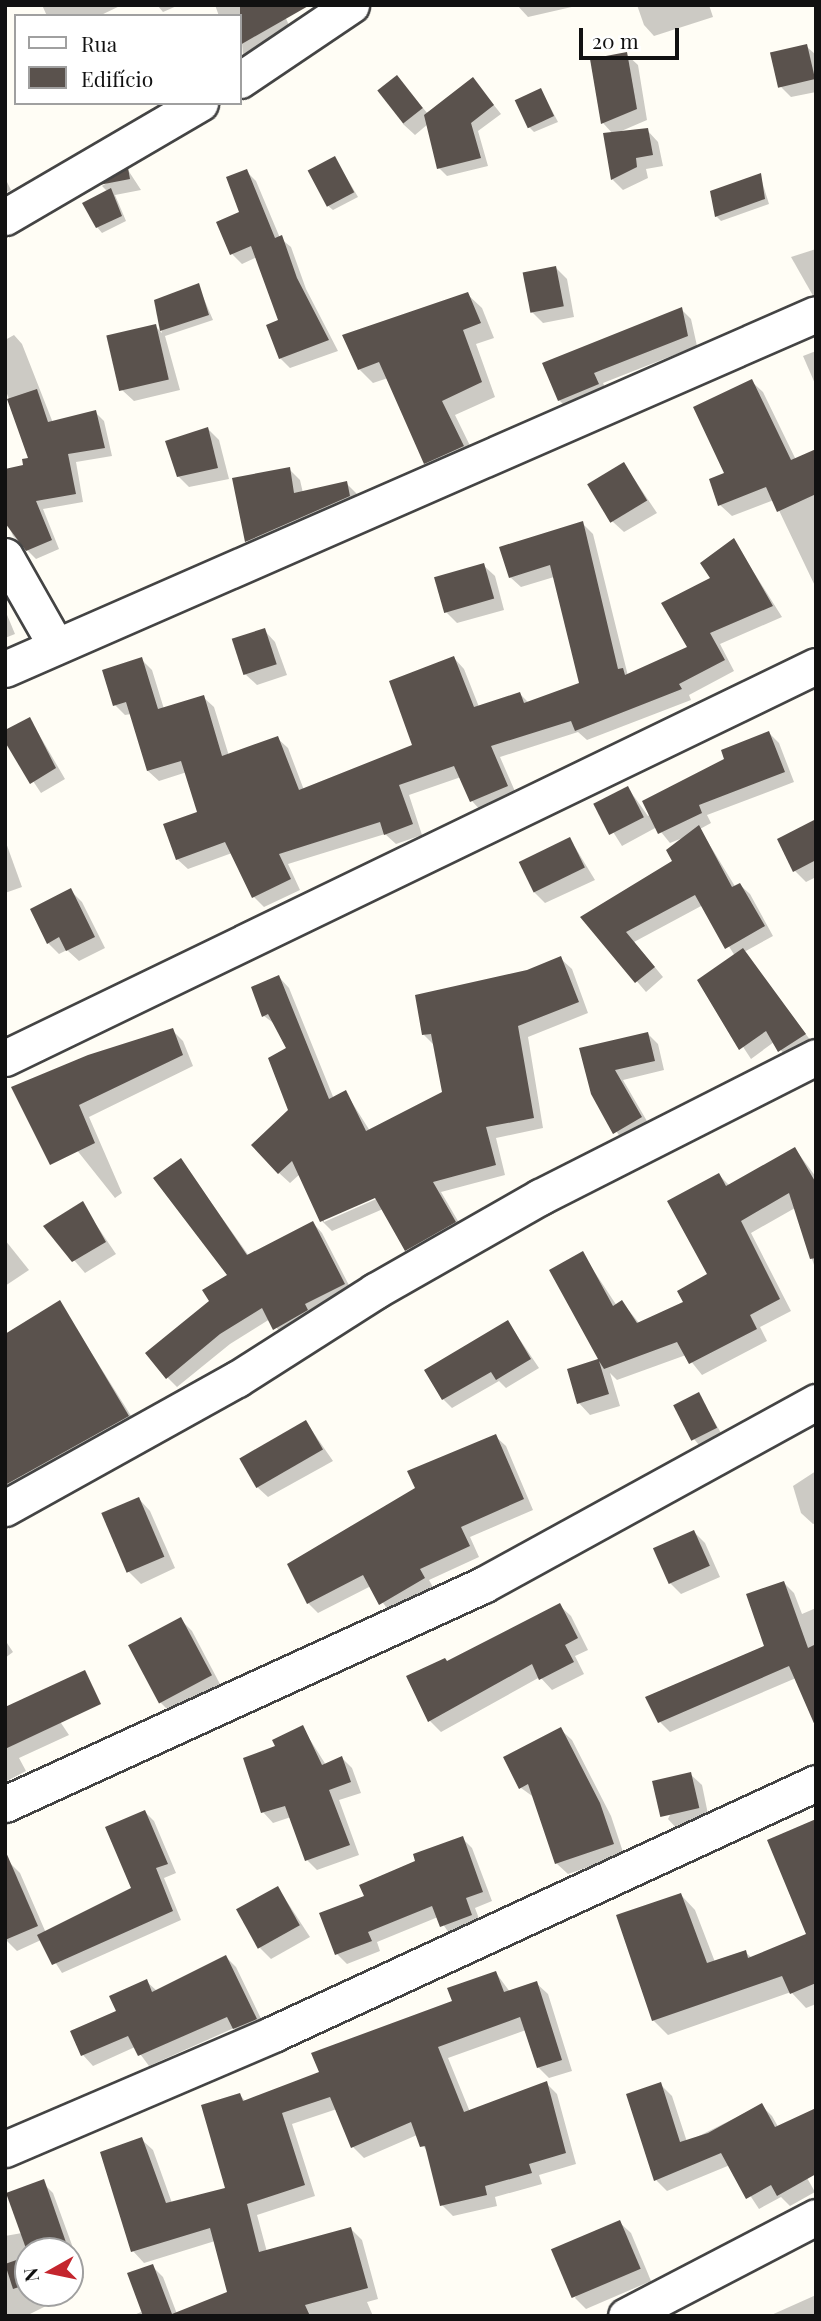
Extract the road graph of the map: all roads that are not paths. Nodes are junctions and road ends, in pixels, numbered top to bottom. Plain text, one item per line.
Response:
1 (351, 5) edge
2 (242, 79) edge
3 (197, 105) edge
4 (5, 217) edge
5 (816, 314) edge
6 (5, 556) edge
7 (55, 644) junction
8 (816, 666) edge
9 (5, 669) edge
10 (816, 1057) edge
11 (5, 1058) edge
12 (816, 1402) edge
13 (5, 1508) edge
14 (816, 1783) edge
15 (5, 1804) edge
16 (5, 2149) edge
17 (816, 2217) edge
18 (626, 2316) edge

1 - 2 street
3 - 4 street
5 - 7 street
6 - 7 street
7 - 9 street
8 - 11 street
10 - 13 street
12 - 15 street
14 - 16 street
17 - 18 street

